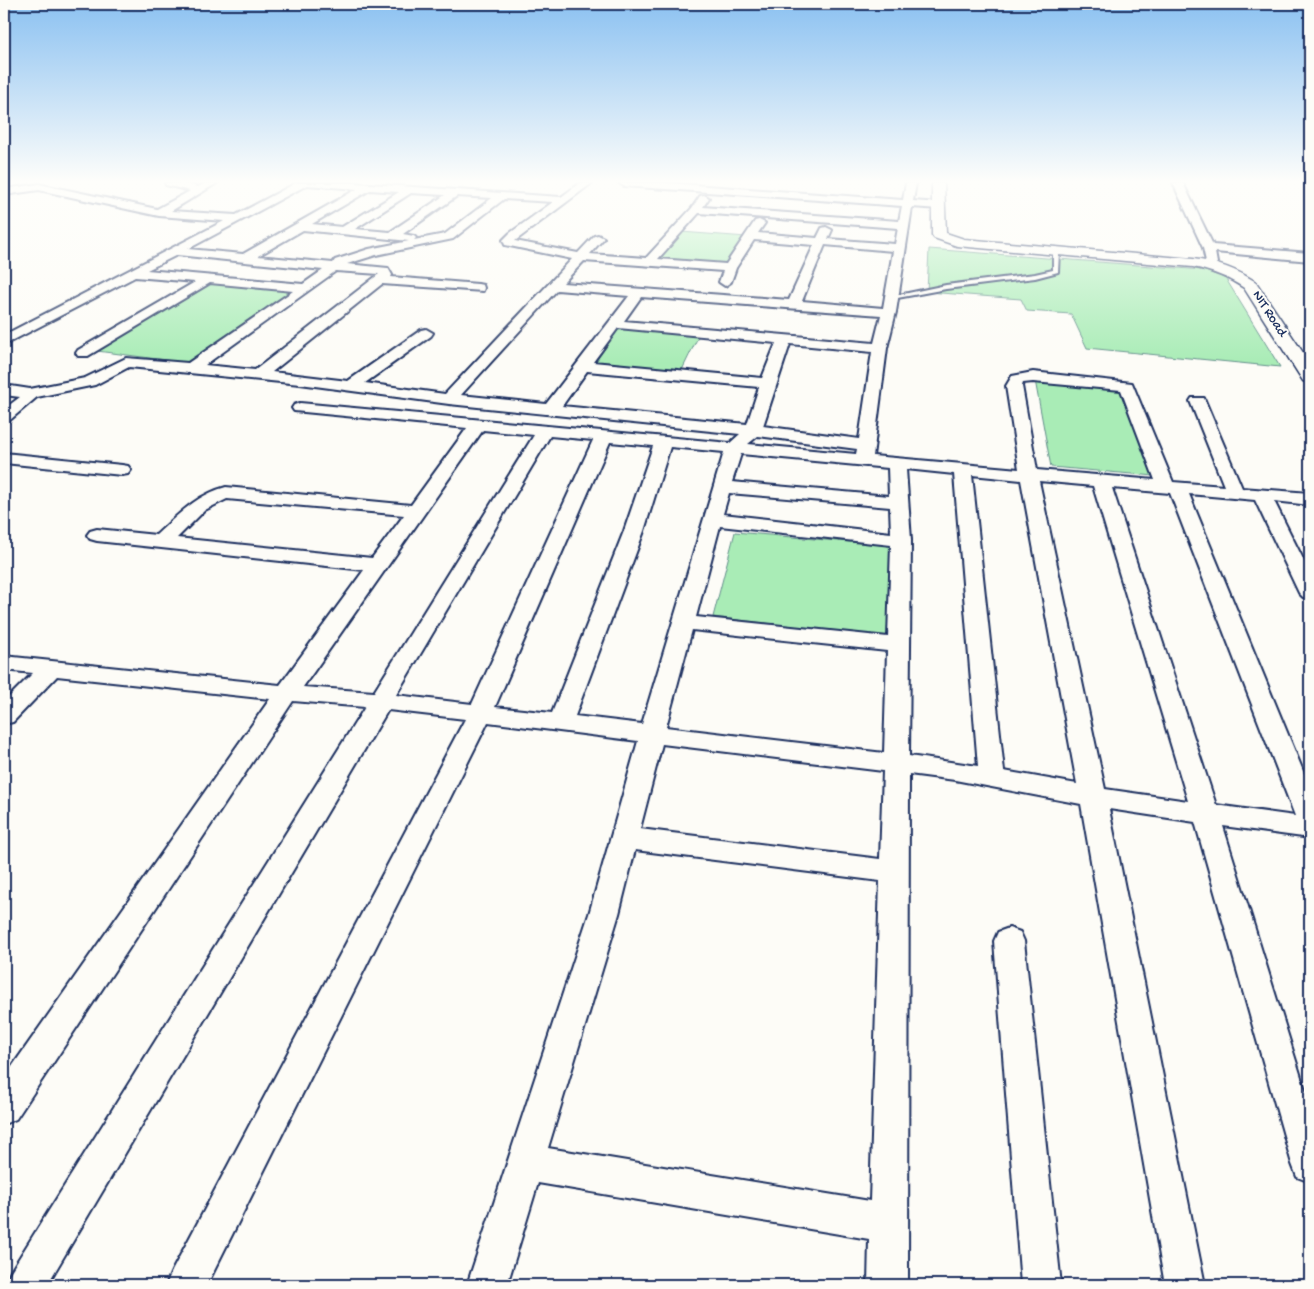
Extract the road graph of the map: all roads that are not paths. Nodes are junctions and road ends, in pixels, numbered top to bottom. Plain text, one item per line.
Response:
1 (189, 243) edge
2 (271, 243) edge
3 (423, 243) edge
4 (510, 243) edge
5 (593, 243) edge
6 (666, 243) edge
7 (746, 243) edge
8 (820, 243) edge
9 (835, 243) edge
10 (901, 243) edge
11 (980, 243) edge
12 (1206, 243) edge
13 (900, 248) junction
14 (1208, 248) junction
15 (174, 251) junction
16 (1056, 251) junction
17 (581, 257) junction
18 (1310, 257) edge
19 (246, 258) junction
20 (649, 262) junction
21 (1212, 266) junction
22 (331, 267) junction
23 (730, 268) junction
24 (133, 272) junction
25 (209, 279) junction
26 (380, 280) junction
27 (555, 286) junction
28 (306, 288) junction
29 (478, 288) dead end
30 (638, 292) junction
31 (892, 297) junction
32 (719, 299) junction
33 (794, 304) junction
34 (890, 312) junction
35 (615, 324) junction
36 (426, 333) dead end
37 (784, 340) junction
38 (4, 341) edge
39 (880, 348) junction
40 (83, 353) dead end
41 (583, 366) junction
42 (191, 368) junction
43 (258, 375) junction
44 (1310, 377) edge
45 (768, 383) junction
46 (345, 385) junction
47 (4, 390) edge
48 (30, 394) junction
49 (448, 399) junction
50 (1198, 401) dead end
51 (300, 408) dead end
52 (551, 410) junction
53 (4, 416) edge
54 (479, 424) junction
55 (545, 430) junction
56 (754, 430) junction
57 (604, 435) junction
58 (663, 441) junction
59 (734, 448) junction
60 (865, 453) junction
61 (4, 458) edge
62 (897, 463) junction
63 (962, 469) junction
64 (122, 470) dead end
65 (1029, 475) junction
66 (1101, 481) junction
67 (1171, 486) junction
68 (722, 487) junction
69 (1235, 492) junction
70 (1261, 494) junction
71 (1310, 499) edge
72 (900, 502) junction
73 (416, 511) junction
74 (712, 519) junction
75 (97, 535) dead end
76 (901, 540) junction
77 (160, 542) junction
78 (378, 566) junction
79 (1310, 593) edge
80 (683, 622) junction
81 (900, 644) junction
82 (4, 663) edge
83 (52, 668) junction
84 (286, 693) junction
85 (382, 701) junction
86 (480, 713) junction
87 (4, 716) edge
88 (560, 723) junction
89 (652, 734) junction
90 (896, 764) junction
91 (992, 777) junction
92 (1093, 797) junction
93 (1206, 814) junction
94 (1310, 820) edge
95 (1310, 828) edge
96 (624, 838) junction
97 (894, 872) junction
98 (1008, 941) dead end
99 (4, 1107) edge
100 (526, 1163) junction
101 (1310, 1164) edge
102 (889, 1223) junction
103 (25, 1285) edge
104 (186, 1285) edge
105 (487, 1285) edge
106 (888, 1285) edge
107 (1041, 1285) edge
108 (1185, 1285) edge

1 - 15 street
2 - 19 street
3 - 22 street
4 - 17 street
5 - 17 street
6 - 20 street
7 - 23 street
8 - 33 street
9 - 13 street
10 - 13 street
11 - 16 main road, NIT Road
12 - 14 street
13 - 31 street
14 - 18 street
14 - 21 street
15 - 19 street
15 - 24 street
16 - 21 main road, NIT Road
16 - 31 lane
17 - 20 street
17 - 27 street
19 - 22 street
20 - 23 street
21 - 44 main road, NIT Road
22 - 26 street
22 - 28 street
23 - 32 street
24 - 25 street
24 - 38 street
25 - 28 street
25 - 40 street
26 - 29 street
26 - 43 street
27 - 30 street
27 - 49 street
28 - 42 street
30 - 32 street
30 - 35 street
31 - 34 street
32 - 33 street
33 - 34 street
34 - 39 street
35 - 37 street
35 - 41 street
36 - 46 street
37 - 39 street
37 - 45 street
39 - 60 street
41 - 45 street
41 - 52 street
42 - 43 street
42 - 48 street
43 - 46 street
45 - 56 street
46 - 49 street
47 - 48 street
48 - 53 street
49 - 52 street
50 - 69 street
51 - 54 street
52 - 56 street
54 - 55 street
54 - 73 street
55 - 57 street
55 - 85 street
56 - 59 street
56 - 60 street
57 - 58 street
57 - 86 street
58 - 59 street
58 - 88 street
59 - 60 street
59 - 68 street
60 - 62 street
61 - 64 street
62 - 63 street
62 - 72 street
63 - 65 street
63 - 91 street
65 - 66 street
65 - 67 street
65 - 92 street
66 - 67 street
66 - 93 street
67 - 69 street
67 - 94 street
68 - 72 street
68 - 74 street
69 - 70 street
70 - 71 street
70 - 79 street
72 - 76 street
73 - 77 street
73 - 78 street
74 - 76 street
74 - 80 street
75 - 77 street
76 - 81 street
77 - 78 street
78 - 84 street
80 - 81 street
80 - 89 street
81 - 90 street
82 - 83 street
83 - 84 street
83 - 87 street
84 - 85 street
84 - 99 street
85 - 86 street
85 - 103 street
86 - 88 street
86 - 104 street
88 - 89 street
89 - 90 street
89 - 96 street
90 - 91 street
90 - 97 street
91 - 92 street
92 - 93 street
92 - 108 street
93 - 95 street
93 - 101 street
96 - 97 street
96 - 100 street
97 - 102 street
98 - 107 street
100 - 102 street
100 - 105 street
102 - 106 street

